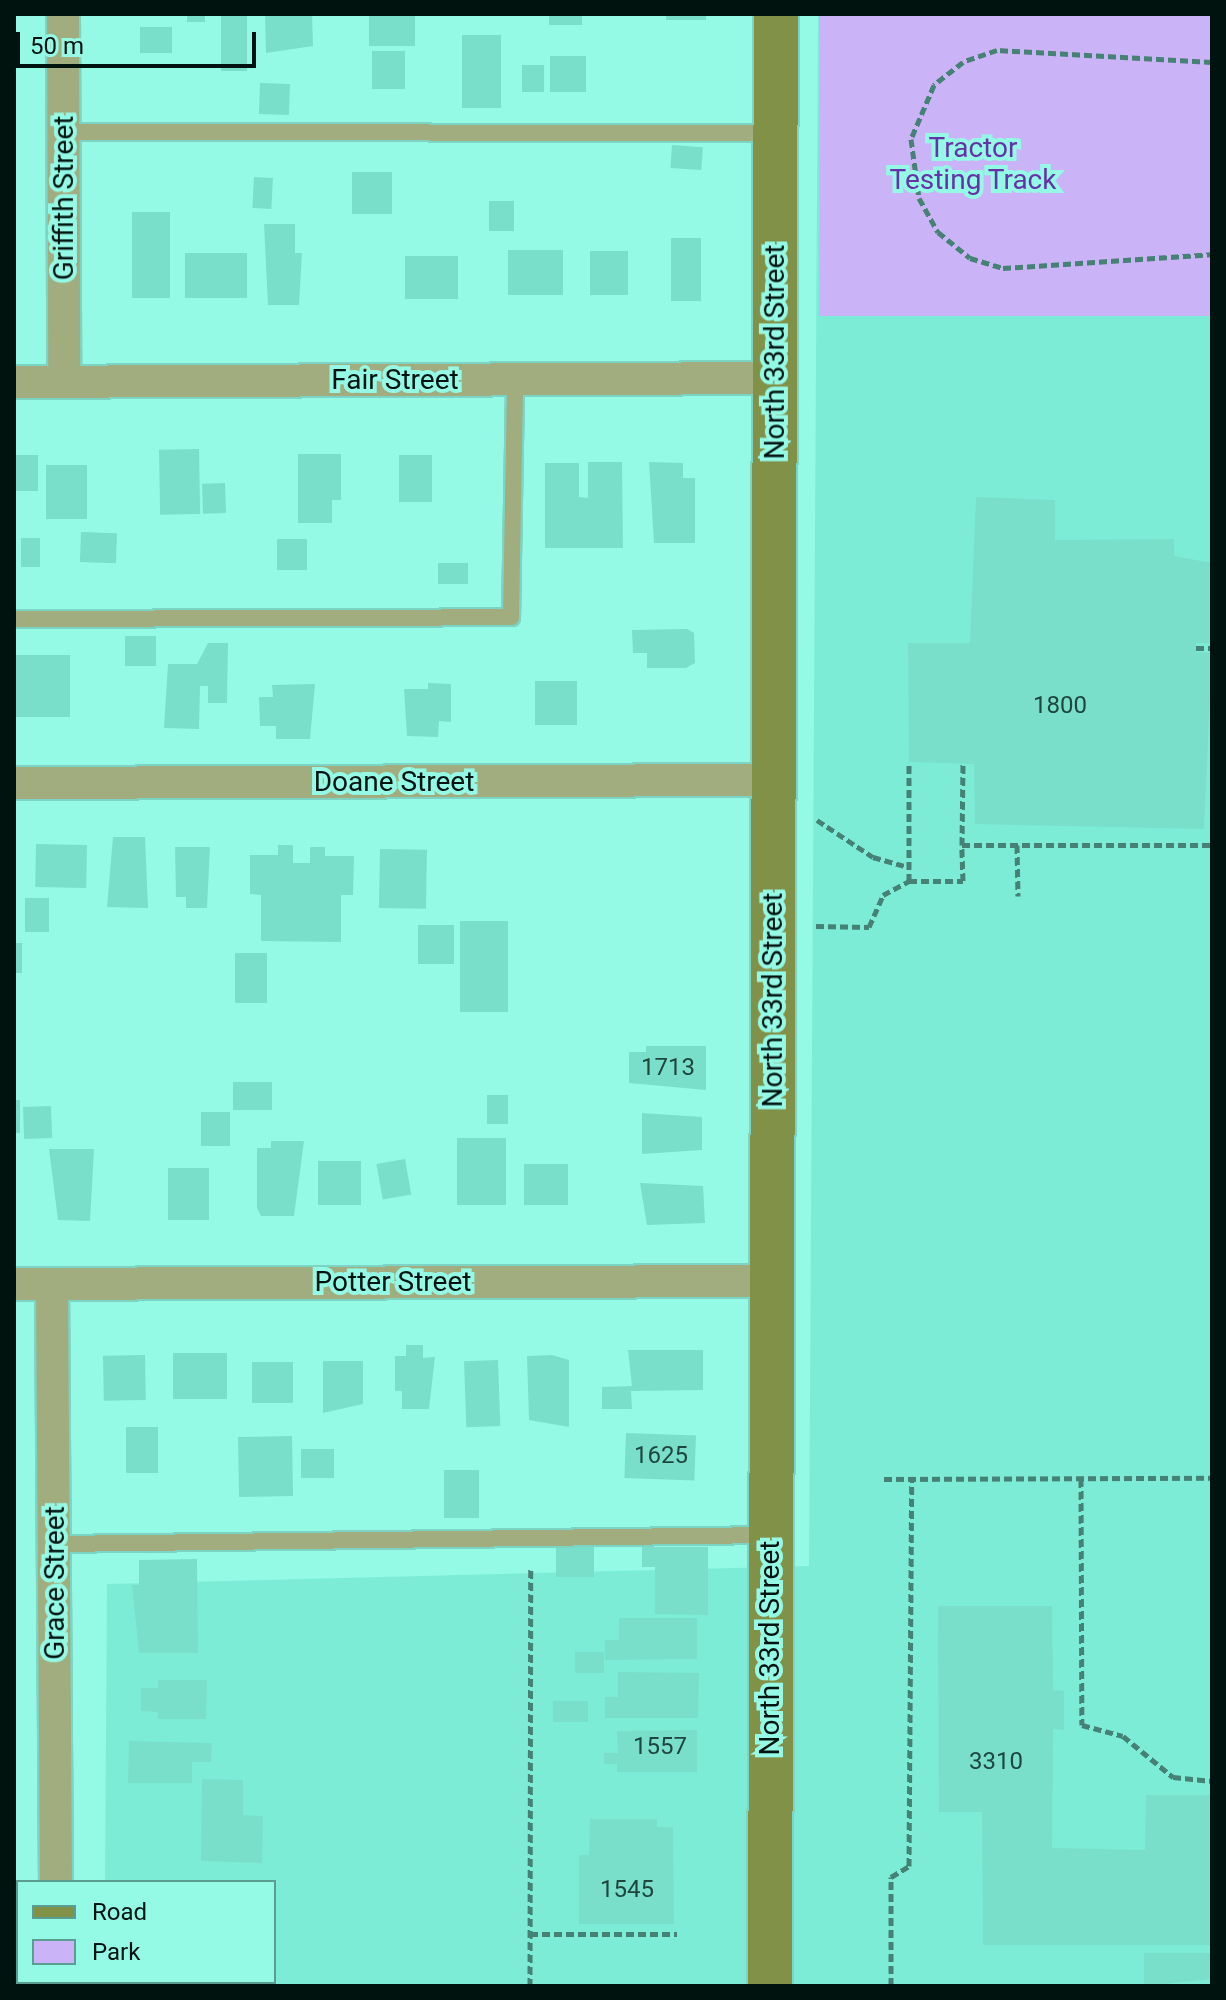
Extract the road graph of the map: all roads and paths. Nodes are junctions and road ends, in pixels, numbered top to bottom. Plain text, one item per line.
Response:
1 (63, 14) edge
2 (776, 14) edge
3 (1212, 62) edge
4 (63, 132) junction
5 (776, 133) junction
6 (1212, 254) edge
7 (775, 378) junction
8 (515, 379) junction
9 (14, 382) edge
10 (64, 382) junction
11 (14, 619) edge
12 (1196, 648) dead end
13 (1212, 648) edge
14 (909, 762) dead end
15 (963, 764) dead end
16 (774, 780) junction
17 (14, 783) edge
18 (817, 820) dead end
19 (962, 845) junction
20 (1017, 845) junction
21 (1212, 845) edge
22 (909, 867) junction
23 (909, 881) junction
24 (1018, 896) dead end
25 (816, 926) dead end
26 (772, 1281) junction
27 (14, 1284) edge
28 (52, 1284) junction
29 (1212, 1478) edge
30 (884, 1479) dead end
31 (912, 1479) junction
32 (1081, 1479) junction
33 (770, 1535) junction
34 (56, 1544) junction
35 (531, 1567) dead end
36 (1212, 1781) edge
37 (56, 1880) edge
38 (530, 1934) junction
39 (677, 1934) dead end
40 (530, 1986) edge
41 (770, 1986) edge
42 (891, 1986) edge

1 - 4 street, Griffith Street
2 - 5 main road, North 33rd Street
3 - 6 path
4 - 5 lane
4 - 10 street, Griffith Street
5 - 7 main road, North 33rd Street
7 - 8 street, Fair Street
7 - 16 main road, North 33rd Street
8 - 10 street, Fair Street
8 - 11 lane
9 - 10 street, Fair Street
12 - 13 path
14 - 22 path
15 - 19 path
16 - 17 street, Doane Street
16 - 26 main road, North 33rd Street
18 - 22 path
19 - 20 path
19 - 23 path
20 - 21 path
20 - 24 path
22 - 23 path
23 - 25 path
26 - 28 street, Potter Street
26 - 33 main road, North 33rd Street
27 - 28 street, Potter Street
28 - 34 street, Grace Street
29 - 32 path
30 - 31 path
31 - 32 path
31 - 42 path
32 - 36 path
33 - 34 lane
33 - 41 main road, North 33rd Street
34 - 37 street, Grace Street
35 - 38 path
38 - 39 path
38 - 40 path

